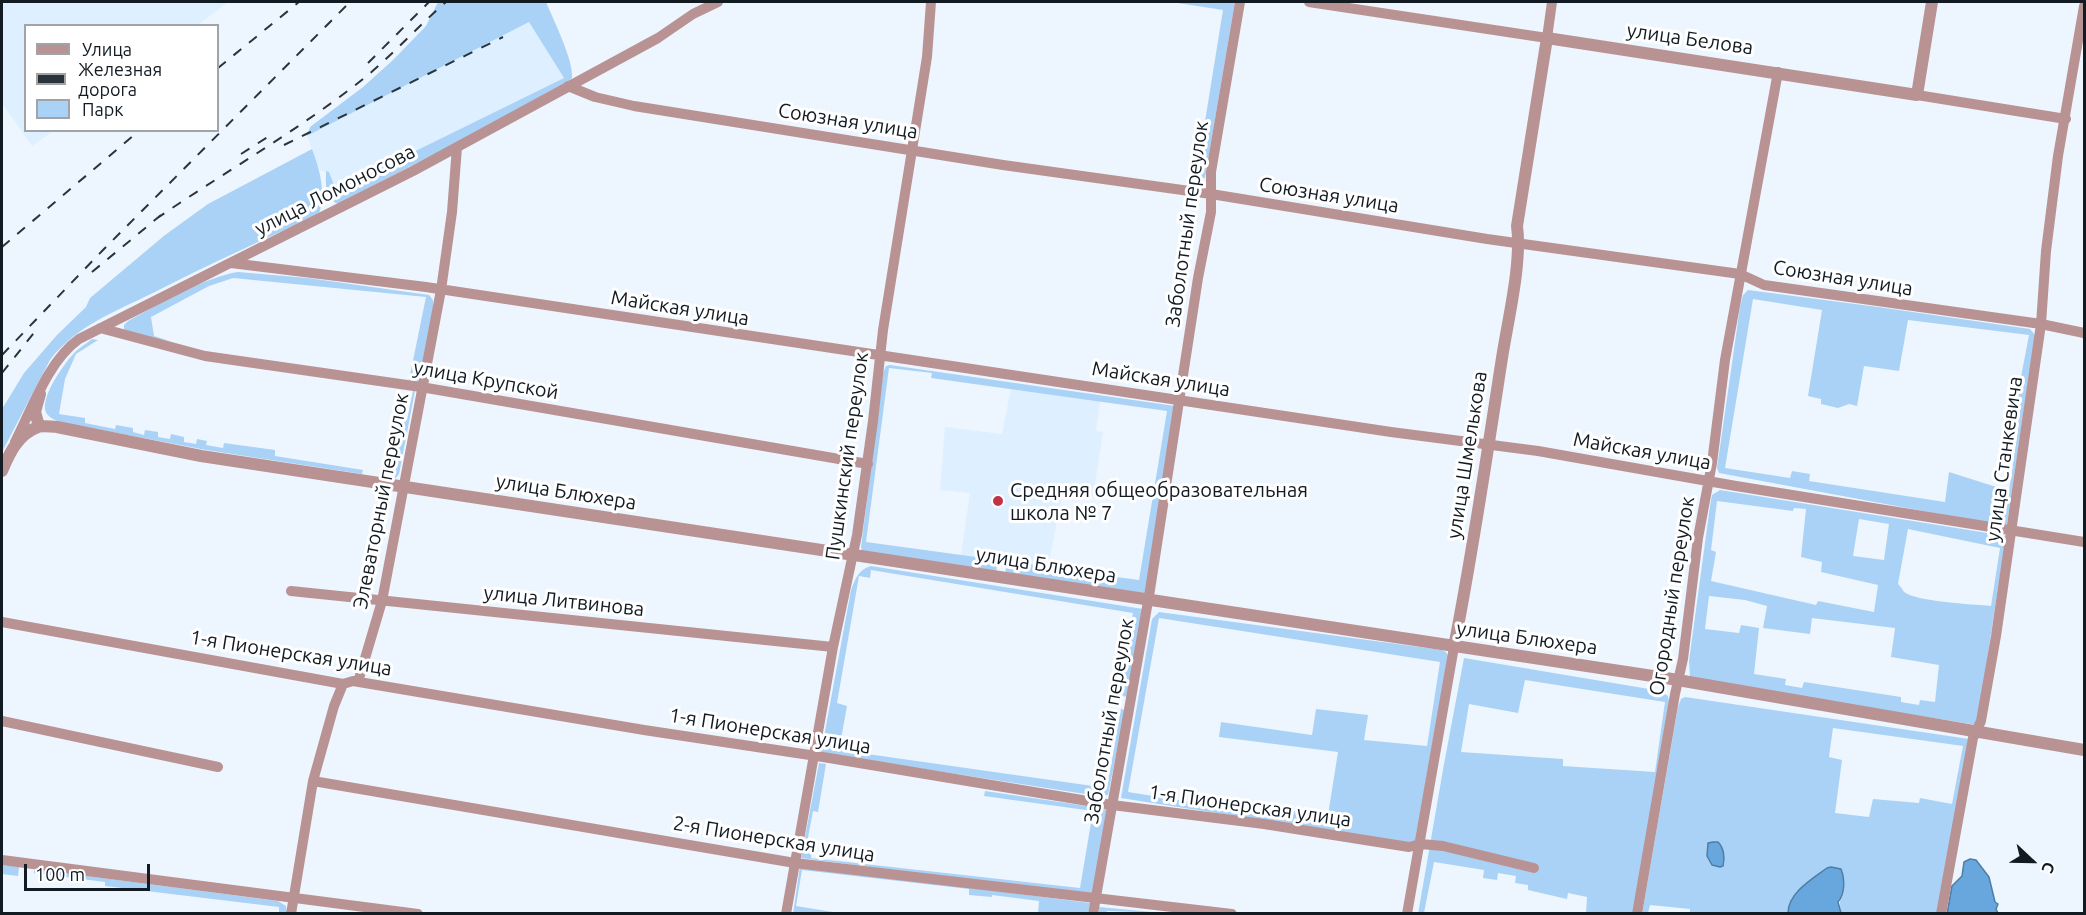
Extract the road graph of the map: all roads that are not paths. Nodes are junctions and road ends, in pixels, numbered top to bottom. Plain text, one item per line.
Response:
1 (718, 2) edge
2 (931, 2) edge
3 (1240, 2) edge
4 (1309, 2) edge
5 (1552, 2) edge
6 (1932, 2) edge
7 (2085, 6) edge
8 (1547, 38) junction
9 (1778, 72) junction
10 (568, 86) junction
11 (1917, 95) junction
12 (2066, 118) junction
13 (457, 147) junction
14 (912, 150) junction
15 (1211, 194) junction
16 (1519, 244) junction
17 (231, 264) junction
18 (1740, 274) junction
19 (441, 290) junction
20 (2041, 324) junction
21 (100, 328) junction
22 (2085, 333) edge
23 (880, 356) junction
24 (421, 387) junction
25 (40, 394) junction
26 (1179, 400) junction
27 (39, 426) junction
28 (1488, 445) junction
29 (11, 450) junction
30 (868, 464) junction
31 (2, 471) edge
32 (1709, 481) junction
33 (404, 486) junction
34 (2012, 530) junction
35 (2085, 542) edge
36 (852, 555) junction
37 (291, 591) dead end
38 (382, 601) junction
39 (1148, 601) junction
40 (2, 622) edge
41 (833, 647) junction
42 (1454, 647) junction
43 (1677, 680) junction
44 (358, 682) junction
45 (343, 684) junction
46 (2, 721) edge
47 (1975, 732) junction
48 (2085, 750) edge
49 (814, 756) junction
50 (218, 767) dead end
51 (313, 781) junction
52 (1112, 805) junction
53 (1421, 844) junction
54 (2, 860) edge
55 (795, 863) junction
56 (1534, 868) dead end
57 (294, 898) junction
58 (1096, 899) junction
59 (291, 914) edge
60 (418, 914) edge
61 (786, 914) edge
62 (1094, 914) edge
63 (1232, 914) edge
64 (1407, 914) edge
65 (1637, 914) edge
66 (1941, 914) edge

1 - 10 street, улица Ломоносова
2 - 14 street, Пушкинский переулок
3 - 15 street, Заболотный переулок
4 - 8 street, улица Белова
5 - 8 street, улица Шмелькова
6 - 11 street
7 - 12 street, улица Станкевича
8 - 9 street, улица Белова
8 - 16 street, улица Шмелькова
9 - 11 street, улица Белова
9 - 18 street, Огородный переулок
10 - 13 street, улица Ломоносова
10 - 14 street, Союзная улица
11 - 12 street, улица Белова
12 - 20 street, улица Станкевича
13 - 17 street, улица Ломоносова
13 - 19 street, Элеваторный переулок
14 - 15 street, Союзная улица
14 - 23 street, Пушкинский переулок
15 - 16 street, Союзная улица
15 - 26 street, Заболотный переулок
16 - 18 street, Союзная улица
16 - 28 street, улица Шмелькова
17 - 19 street, Майская улица
17 - 21 street, улица Ломоносова
18 - 20 street, Союзная улица
18 - 32 street, Огородный переулок
19 - 23 street, Майская улица
19 - 24 street, Элеваторный переулок
20 - 22 street, Союзная улица
20 - 34 street, улица Станкевича
21 - 24 street, улица Крупской
21 - 25 street, улица Ломоносова
23 - 26 street, Майская улица
23 - 30 street, Пушкинский переулок
24 - 30 street, улица Крупской
24 - 33 street, Элеваторный переулок
25 - 27 street
25 - 29 street, улица Ломоносова
26 - 28 street, Майская улица
26 - 39 street, Заболотный переулок
27 - 29 street
27 - 33 street, улица Блюхера
28 - 32 street, Майская улица
28 - 42 street, улица Шмелькова
29 - 31 street
30 - 36 street, Пушкинский переулок
32 - 34 street, Майская улица
32 - 43 street, Огородный переулок
33 - 36 street, улица Блюхера
33 - 38 street, Элеваторный переулок
34 - 35 street, Майская улица
34 - 47 street, улица Станкевича
36 - 39 street, улица Блюхера
36 - 41 street, Пушкинский переулок
37 - 38 street, улица Литвинова
38 - 41 street, улица Литвинова
38 - 44 street, Элеваторный переулок
39 - 42 street, улица Блюхера
39 - 52 street, Заболотный переулок
40 - 45 street, 1-я Пионерская улица
41 - 49 street, Пушкинский переулок
42 - 43 street, улица Блюхера
42 - 53 street, улица Шмелькова
43 - 47 street, улица Блюхера
43 - 65 street, Огородный переулок
44 - 45 street, 1-я Пионерская улица
44 - 49 street, 1-я Пионерская улица
45 - 51 street
46 - 50 street
47 - 48 street, улица Блюхера
47 - 66 street, улица Станкевича
49 - 52 street, 1-я Пионерская улица
49 - 55 street, Пушкинский переулок
51 - 55 street, 2-я Пионерская улица
51 - 57 street
52 - 53 street, 1-я Пионерская улица
52 - 58 street, Заболотный переулок
53 - 56 street, 1-я Пионерская улица
53 - 64 street, улица Шмелькова
54 - 57 street
55 - 58 street, 2-я Пионерская улица
55 - 61 street, Пушкинский переулок
57 - 59 street
57 - 60 street
58 - 62 street, Заболотный переулок
58 - 63 street, 2-я Пионерская улица

